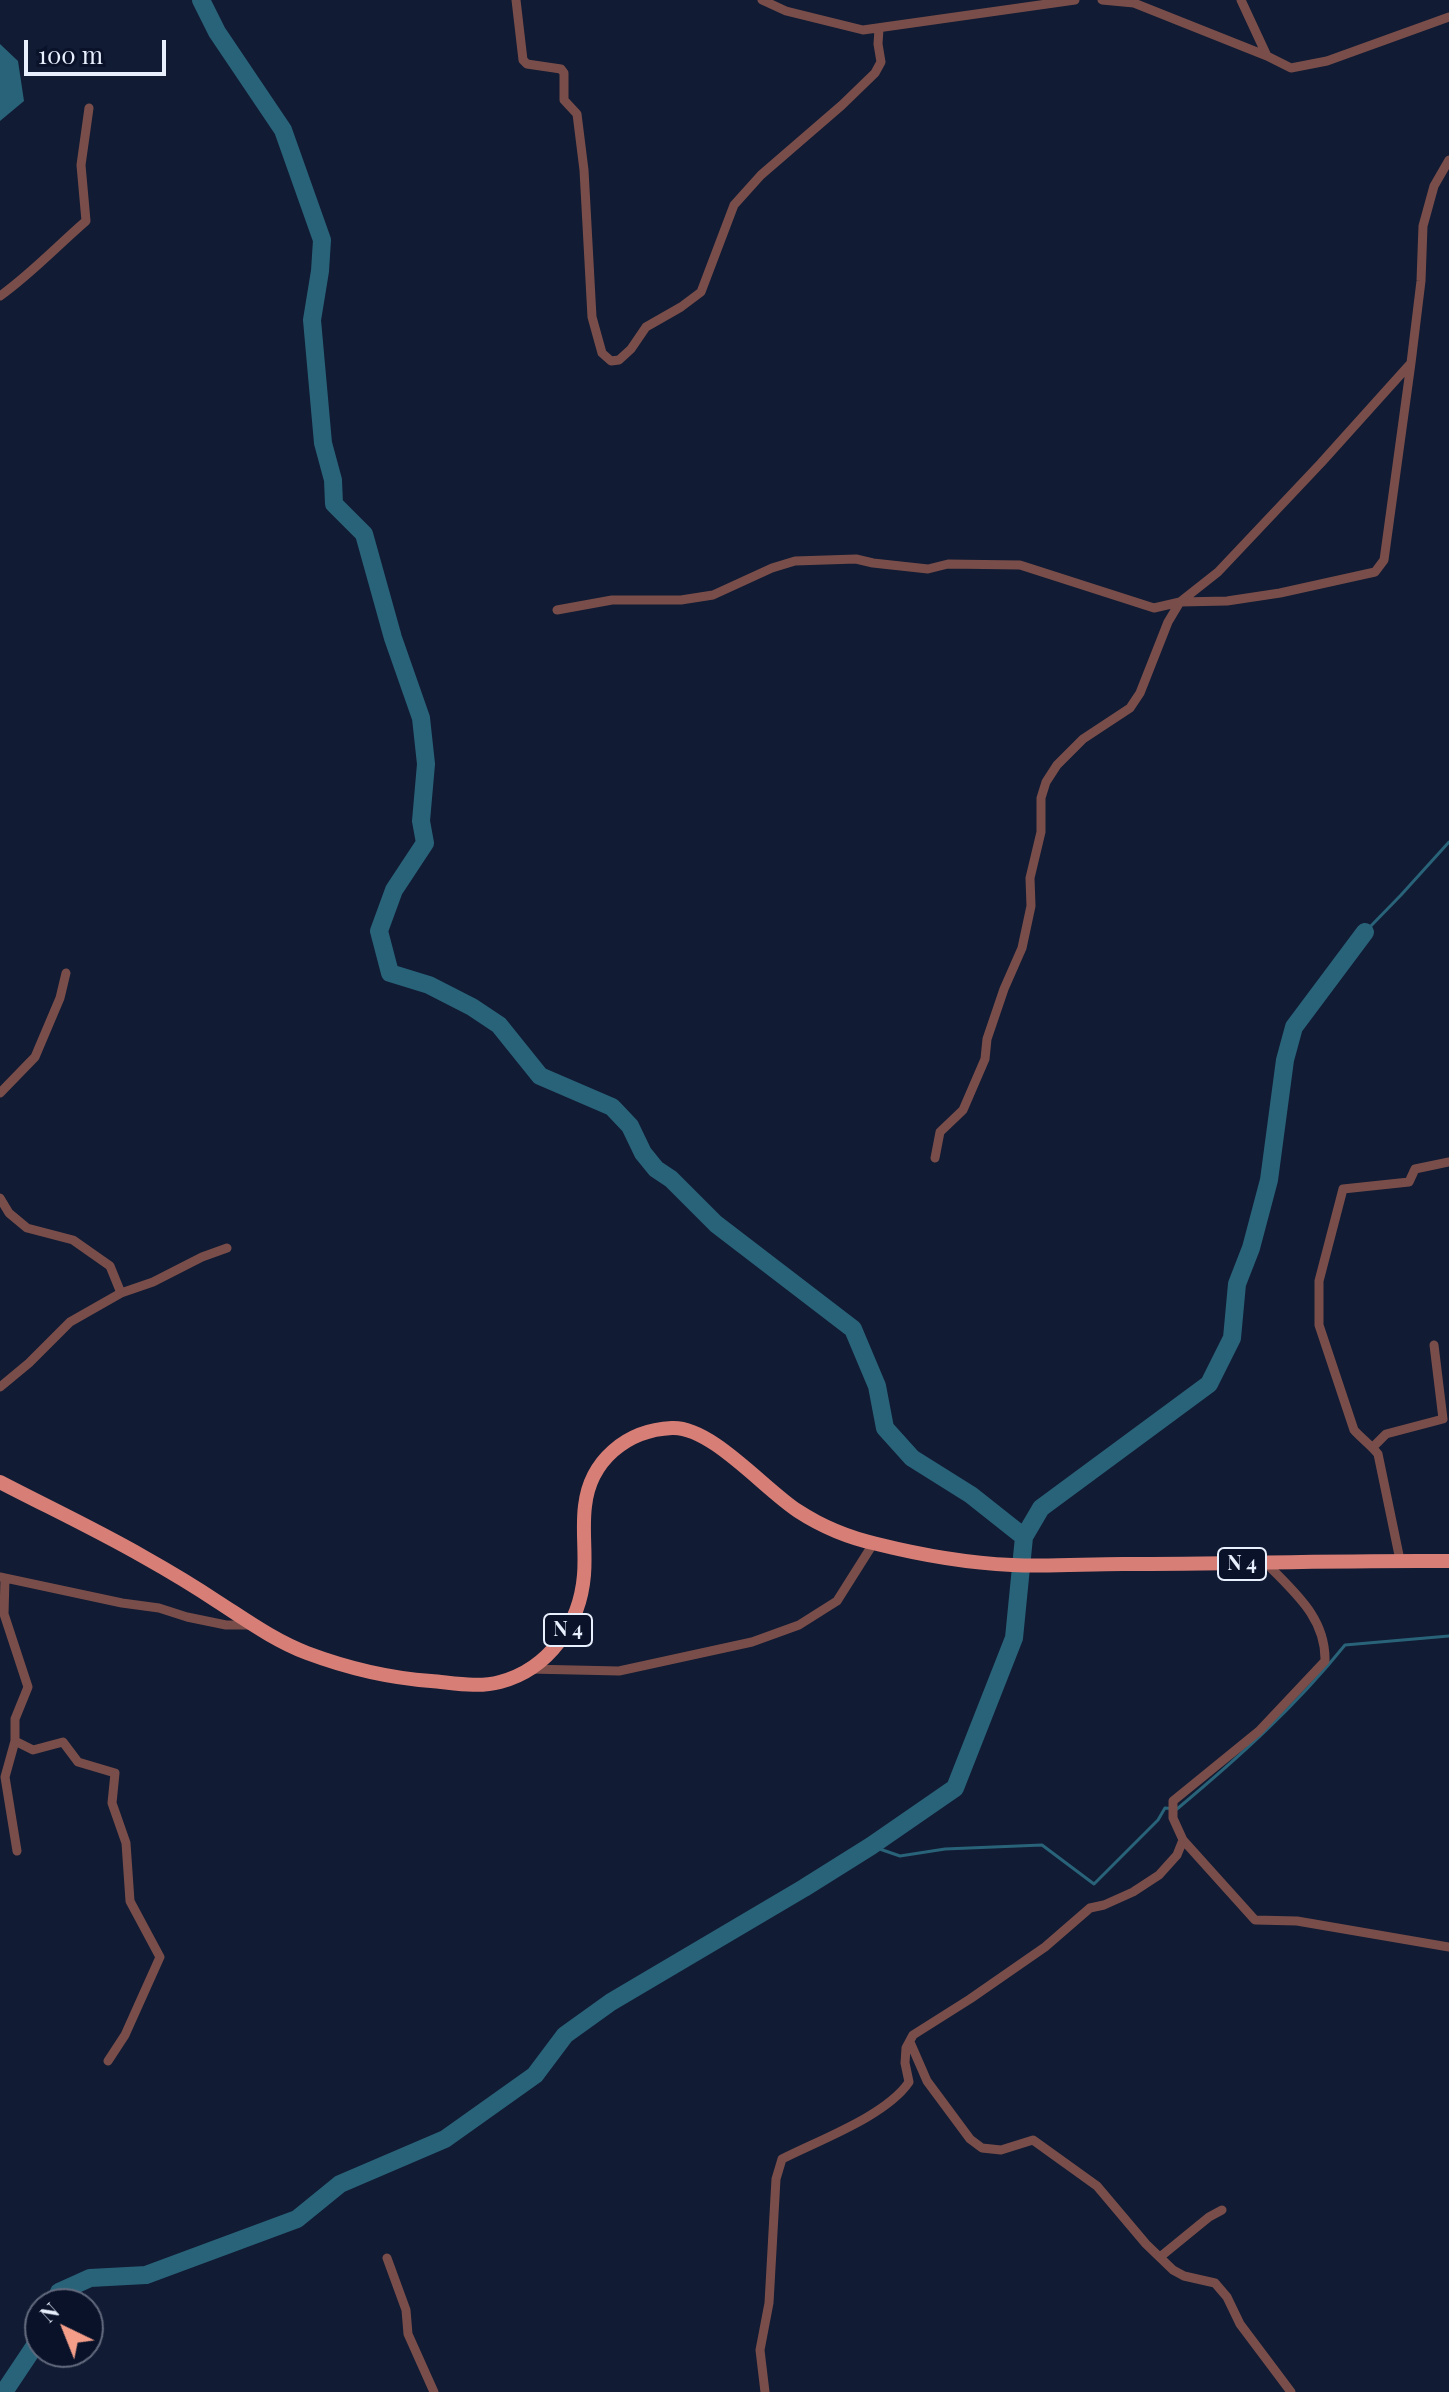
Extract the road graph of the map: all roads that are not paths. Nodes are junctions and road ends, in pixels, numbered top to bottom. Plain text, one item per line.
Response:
1 (516, 0) edge
2 (762, 0) edge
3 (1075, 0) edge
4 (1102, 0) edge
5 (1241, 0) edge
6 (1134, 2) edge
7 (1449, 17) edge
8 (879, 29) junction
9 (1267, 56) junction
10 (89, 108) dead end
11 (1449, 160) edge
12 (0, 296) edge
13 (1411, 363) junction
14 (1180, 602) junction
15 (557, 610) dead end
16 (66, 973) dead end
17 (0, 1093) edge
18 (935, 1158) dead end
19 (1449, 1162) edge
20 (0, 1198) edge
21 (227, 1248) dead end
22 (121, 1293) junction
23 (1434, 1345) dead end
24 (0, 1387) edge
25 (1373, 1447) junction
26 (0, 1482) edge
27 (873, 1544) junction
28 (1400, 1560) junction
29 (1449, 1561) edge
30 (1267, 1564) junction
31 (2, 1578) edge
32 (253, 1625) junction
33 (529, 1669) junction
34 (15, 1741) junction
35 (1183, 1840) junction
36 (17, 1851) dead end
37 (1449, 1947) edge
38 (910, 2042) junction
39 (108, 2061) dead end
40 (1222, 2210) dead end
41 (1160, 2257) junction
42 (387, 2258) dead end
43 (434, 2392) edge
44 (765, 2392) edge
45 (1291, 2392) edge

1 - 8 street
2 - 8 street
3 - 8 street
4 - 6 street
5 - 9 street
6 - 9 street
7 - 9 street
10 - 12 street
11 - 13 street
13 - 14 street
13 - 14 street
14 - 15 street
14 - 18 street
16 - 17 street
19 - 25 street
20 - 22 street
21 - 22 street
22 - 24 street
23 - 25 street
25 - 28 street
26 - 32 main road, N 4
27 - 30 main road, N 4
27 - 33 street
27 - 33 main road, N 4
28 - 29 main road, N 4
28 - 30 main road, N 4
30 - 35 street
31 - 32 street
31 - 34 street
32 - 33 main road, N 4
34 - 36 street
34 - 39 street
35 - 37 street
35 - 38 street
38 - 41 street
38 - 44 street
40 - 41 street
41 - 45 street
42 - 43 street

